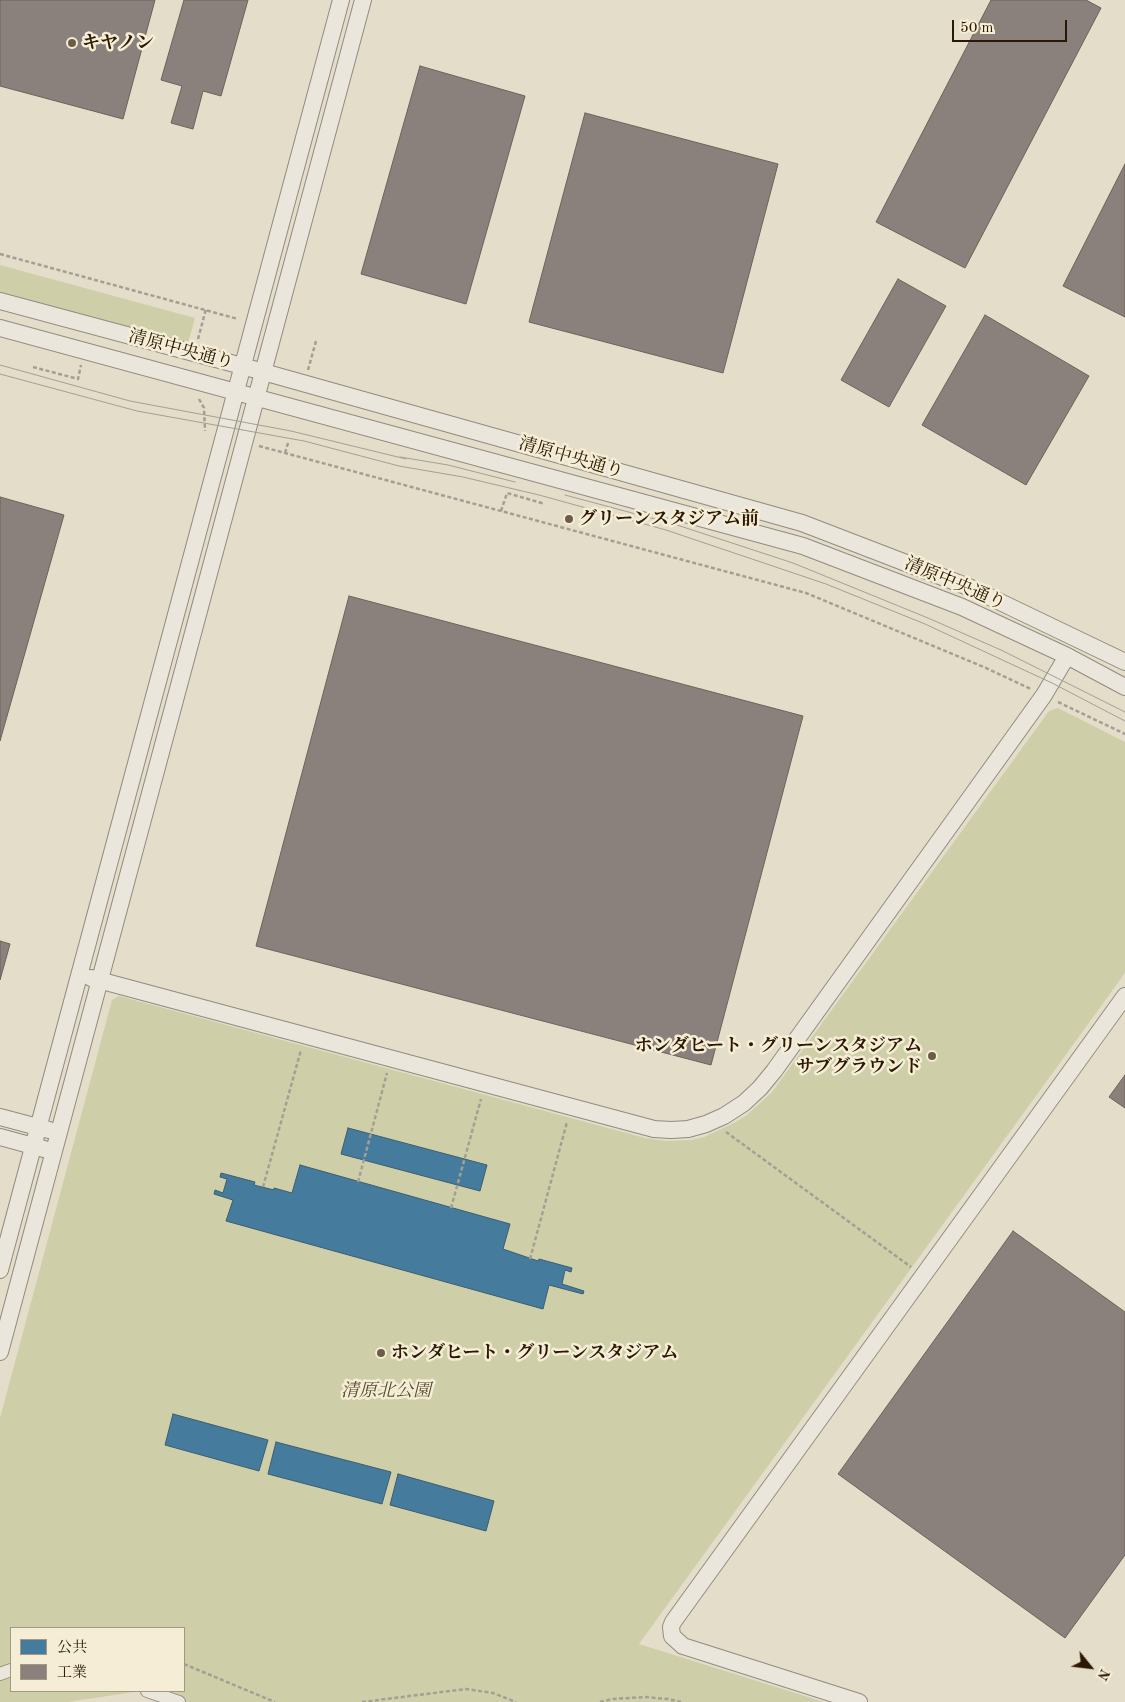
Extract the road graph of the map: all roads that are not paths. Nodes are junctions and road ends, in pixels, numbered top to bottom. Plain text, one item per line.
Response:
1 (341, 0) edge
2 (364, 0) edge
3 (0, 301) edge
4 (0, 328) edge
5 (242, 366) junction
6 (264, 372) junction
7 (235, 392) junction
8 (257, 397) junction
9 (1068, 656) junction
10 (1125, 662) edge
11 (1125, 687) edge
12 (80, 975) junction
13 (101, 981) junction
14 (1125, 996) edge
15 (0, 1117) edge
16 (39, 1128) junction
17 (59, 1133) junction
18 (0, 1137) edge
19 (34, 1146) junction
20 (54, 1152) junction
21 (0, 1270) edge
22 (0, 1352) edge
23 (149, 1692) edge
24 (179, 1702) edge
25 (859, 1702) edge

1 - 5 street
2 - 6 street
3 - 5 street, 清原中央通り
4 - 7 street, 清原中央通り
5 - 6 street, 清原中央通り
5 - 7 street
6 - 8 street
6 - 10 street, 清原中央通り
7 - 8 street, 清原中央通り
7 - 12 street
8 - 9 street, 清原中央通り
8 - 13 street
9 - 11 street, 清原中央通り
9 - 13 street
12 - 13 street
12 - 16 street
13 - 17 street
14 - 25 street
15 - 16 street
16 - 17 street
16 - 19 street
17 - 20 street
18 - 19 street
19 - 20 street
19 - 21 street
20 - 22 street
23 - 24 street

